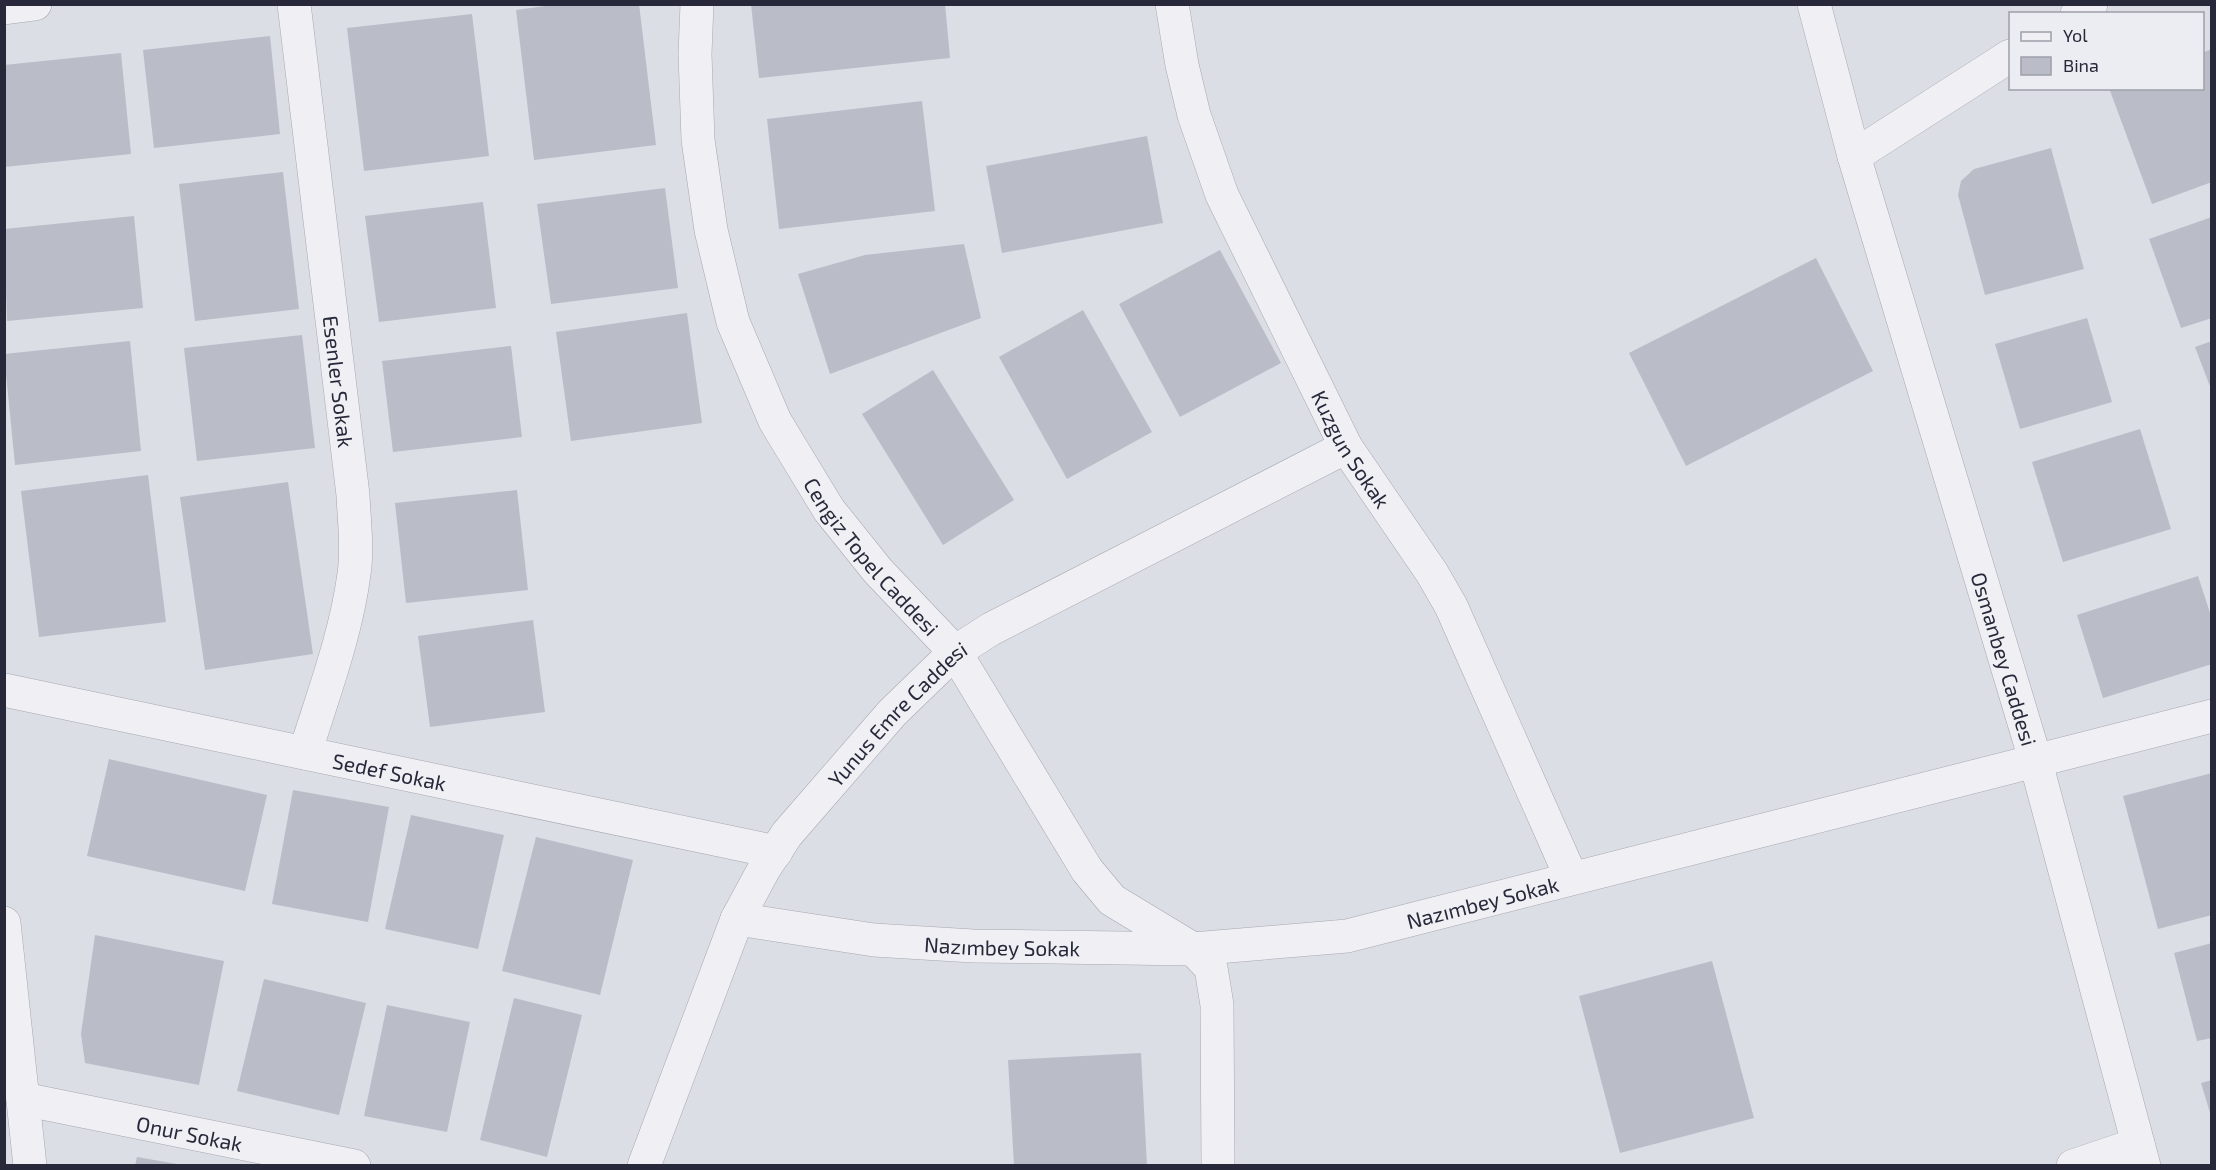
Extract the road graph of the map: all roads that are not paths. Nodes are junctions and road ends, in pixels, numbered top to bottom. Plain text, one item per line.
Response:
1 (35, 4) edge
2 (294, 4) edge
3 (697, 4) edge
4 (1172, 4) edge
5 (1797, 4) edge
6 (4, 8) edge
7 (1817, 17) edge
8 (2009, 57) edge
9 (1854, 156) junction
10 (1346, 447) junction
11 (955, 652) junction
12 (4, 690) edge
13 (2211, 716) edge
14 (305, 753) junction
15 (2035, 759) junction
16 (776, 852) junction
17 (1571, 877) junction
18 (737, 919) junction
19 (4, 923) edge
20 (1193, 949) junction
21 (23, 1099) junction
22 (2141, 1155) edge
23 (30, 1166) edge
24 (354, 1166) edge
25 (644, 1166) edge
26 (1218, 1166) edge
27 (2073, 1166) edge

1 - 6 street
2 - 14 street, Esenler Sokak
3 - 11 street, Cengiz Topel Caddesi
4 - 10 street, Kuzgun Sokak
5 - 7 street
7 - 9 street, Osmanbey Caddesi
8 - 9 street
9 - 15 street, Osmanbey Caddesi
10 - 11 street, Yunus Emre Caddesi
10 - 17 street, Kuzgun Sokak
11 - 16 street, Yunus Emre Caddesi
11 - 20 street, Cengiz Topel Caddesi
12 - 14 street, Sedef Sokak
13 - 15 street, Nazımbey Sokak
14 - 16 street, Sedef Sokak
15 - 17 street, Nazımbey Sokak
15 - 22 street, Osmanbey Caddesi
16 - 18 street, Yunus Emre Caddesi
17 - 20 street, Nazımbey Sokak
18 - 20 street, Nazımbey Sokak
18 - 25 street, Yunus Emre Caddesi
19 - 21 street
20 - 26 street, Cengiz Topel Caddesi
21 - 23 street
21 - 24 street, Onur Sokak
22 - 27 street

